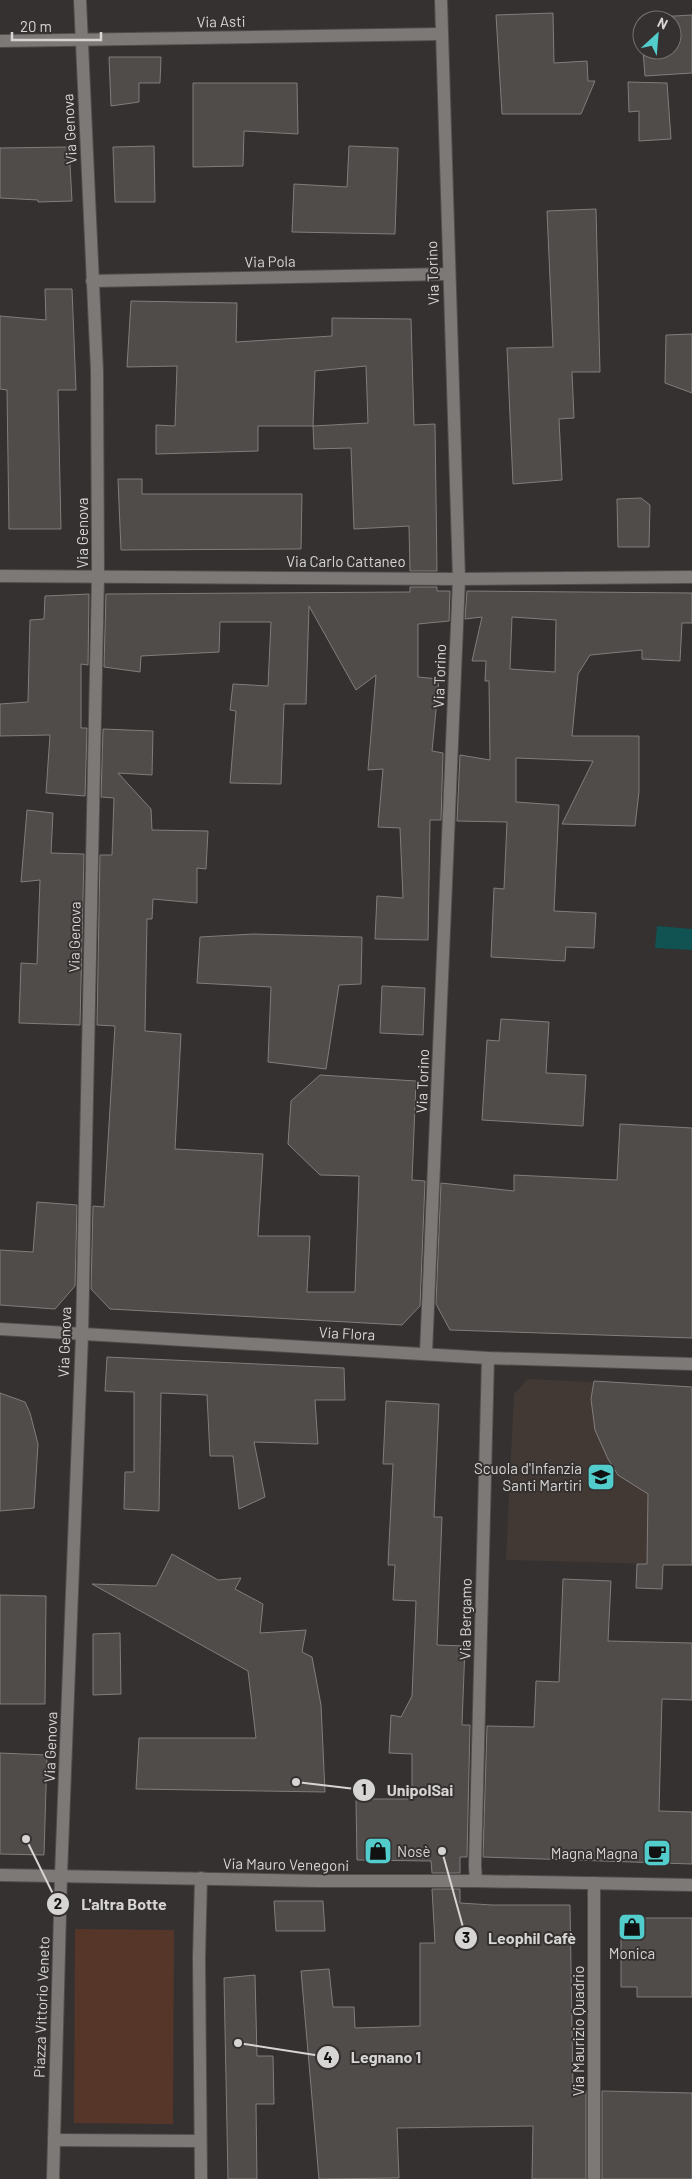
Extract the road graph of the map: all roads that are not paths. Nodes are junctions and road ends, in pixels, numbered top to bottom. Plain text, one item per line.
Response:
1 (80, 0) edge
2 (441, 0) edge
3 (442, 34) junction
4 (81, 38) junction
5 (0, 41) edge
6 (449, 274) junction
7 (92, 281) junction
8 (0, 576) edge
9 (98, 576) junction
10 (692, 577) edge
11 (459, 578) junction
12 (0, 1329) edge
13 (82, 1335) junction
14 (426, 1353) junction
15 (488, 1358) junction
16 (692, 1364) edge
17 (0, 1875) edge
18 (61, 1875) junction
19 (201, 1878) junction
20 (476, 1881) junction
21 (594, 1883) junction
22 (692, 1884) edge
23 (54, 2140) junction
24 (200, 2141) junction
25 (53, 2179) edge
26 (201, 2179) edge
27 (594, 2179) edge

1 - 4 street, Via Genova
2 - 3 street, Via Torino
3 - 4 street, Via Asti
3 - 6 street, Via Torino
4 - 5 street, Via Asti
4 - 7 street, Via Genova
6 - 7 street, Via Pola
6 - 11 street, Via Torino
7 - 9 street, Via Genova
8 - 9 street, Via Carlo Cattaneo
9 - 11 street, Via Carlo Cattaneo
9 - 13 street, Via Genova
10 - 11 street, Via Carlo Cattaneo
11 - 14 street, Via Torino
12 - 13 street, Via Flora
13 - 14 street, Via Flora
13 - 18 street, Via Genova
14 - 15 street, Via Flora
15 - 16 street, Via Flora
15 - 20 street, Via Bergamo
17 - 18 street, Via Mauro Venegoni
18 - 19 street, Via Mauro Venegoni
18 - 23 street, Piazza Vittorio Veneto
19 - 20 street, Via Mauro Venegoni
19 - 24 street
20 - 21 street, Via Mauro Venegoni
21 - 22 street, Via Mauro Venegoni
21 - 27 street, Via Maurizio Quadrio
23 - 24 street
23 - 25 street, Piazza Vittorio Veneto
24 - 26 street

